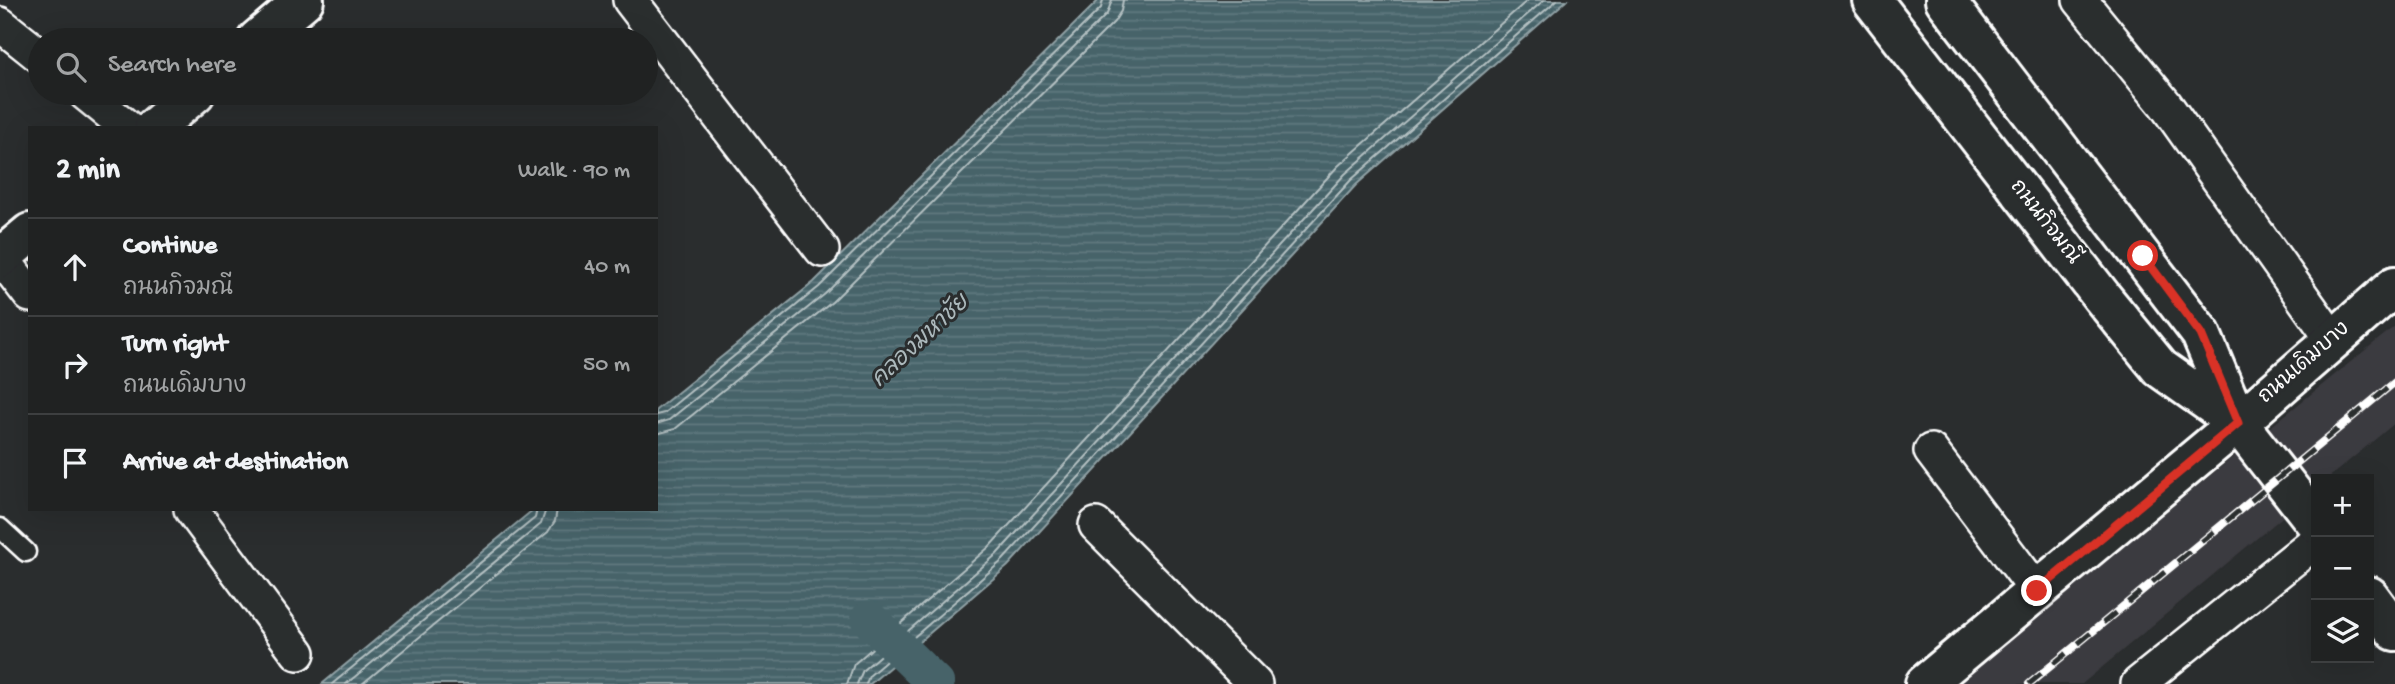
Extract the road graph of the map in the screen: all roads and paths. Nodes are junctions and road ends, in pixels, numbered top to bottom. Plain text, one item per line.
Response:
1 (304, 0) edge
2 (631, 0) edge
3 (1872, 0) edge
4 (1945, 0) edge
5 (2080, 0) edge
6 (0, 23) edge
7 (271, 28) edge
8 (652, 28) edge
9 (658, 35) edge
10 (28, 46) edge
11 (100, 105) edge
12 (181, 105) edge
13 (126, 126) edge
14 (155, 126) edge
15 (28, 235) edge
16 (822, 250) dead end
17 (1, 258) edge
18 (2395, 286) edge
19 (28, 292) edge
20 (2333, 340) junction
21 (2238, 423) junction
22 (1931, 451) dead end
23 (192, 511) edge
24 (2311, 517) edge
25 (1096, 525) dead end
26 (0, 528) edge
27 (2311, 545) edge
28 (26, 552) dead end
29 (2037, 591) junction
30 (2372, 600) edge
31 (2395, 631) edge
32 (298, 653) dead end
33 (1255, 684) edge
34 (1925, 684) edge
35 (2138, 684) edge

1 - 7 main road
2 - 8 street
3 - 21 main road, ถนนกิจมณี
4 - 21 main road, ถนนกิจมณี
5 - 20 street
6 - 10 street
9 - 16 street
11 - 13 street
12 - 14 main road
15 - 17 main road
17 - 19 street
18 - 20 main road, ถนนเดิมบาง
20 - 21 main road, ถนนเดิมบาง
21 - 24 main road, ถนนกิจมณี
21 - 29 main road, ถนนเดิมบาง
22 - 29 street
23 - 32 street
25 - 33 street
26 - 28 lane
27 - 35 street
29 - 34 main road, ถนนเดิมบาง
30 - 31 main road

